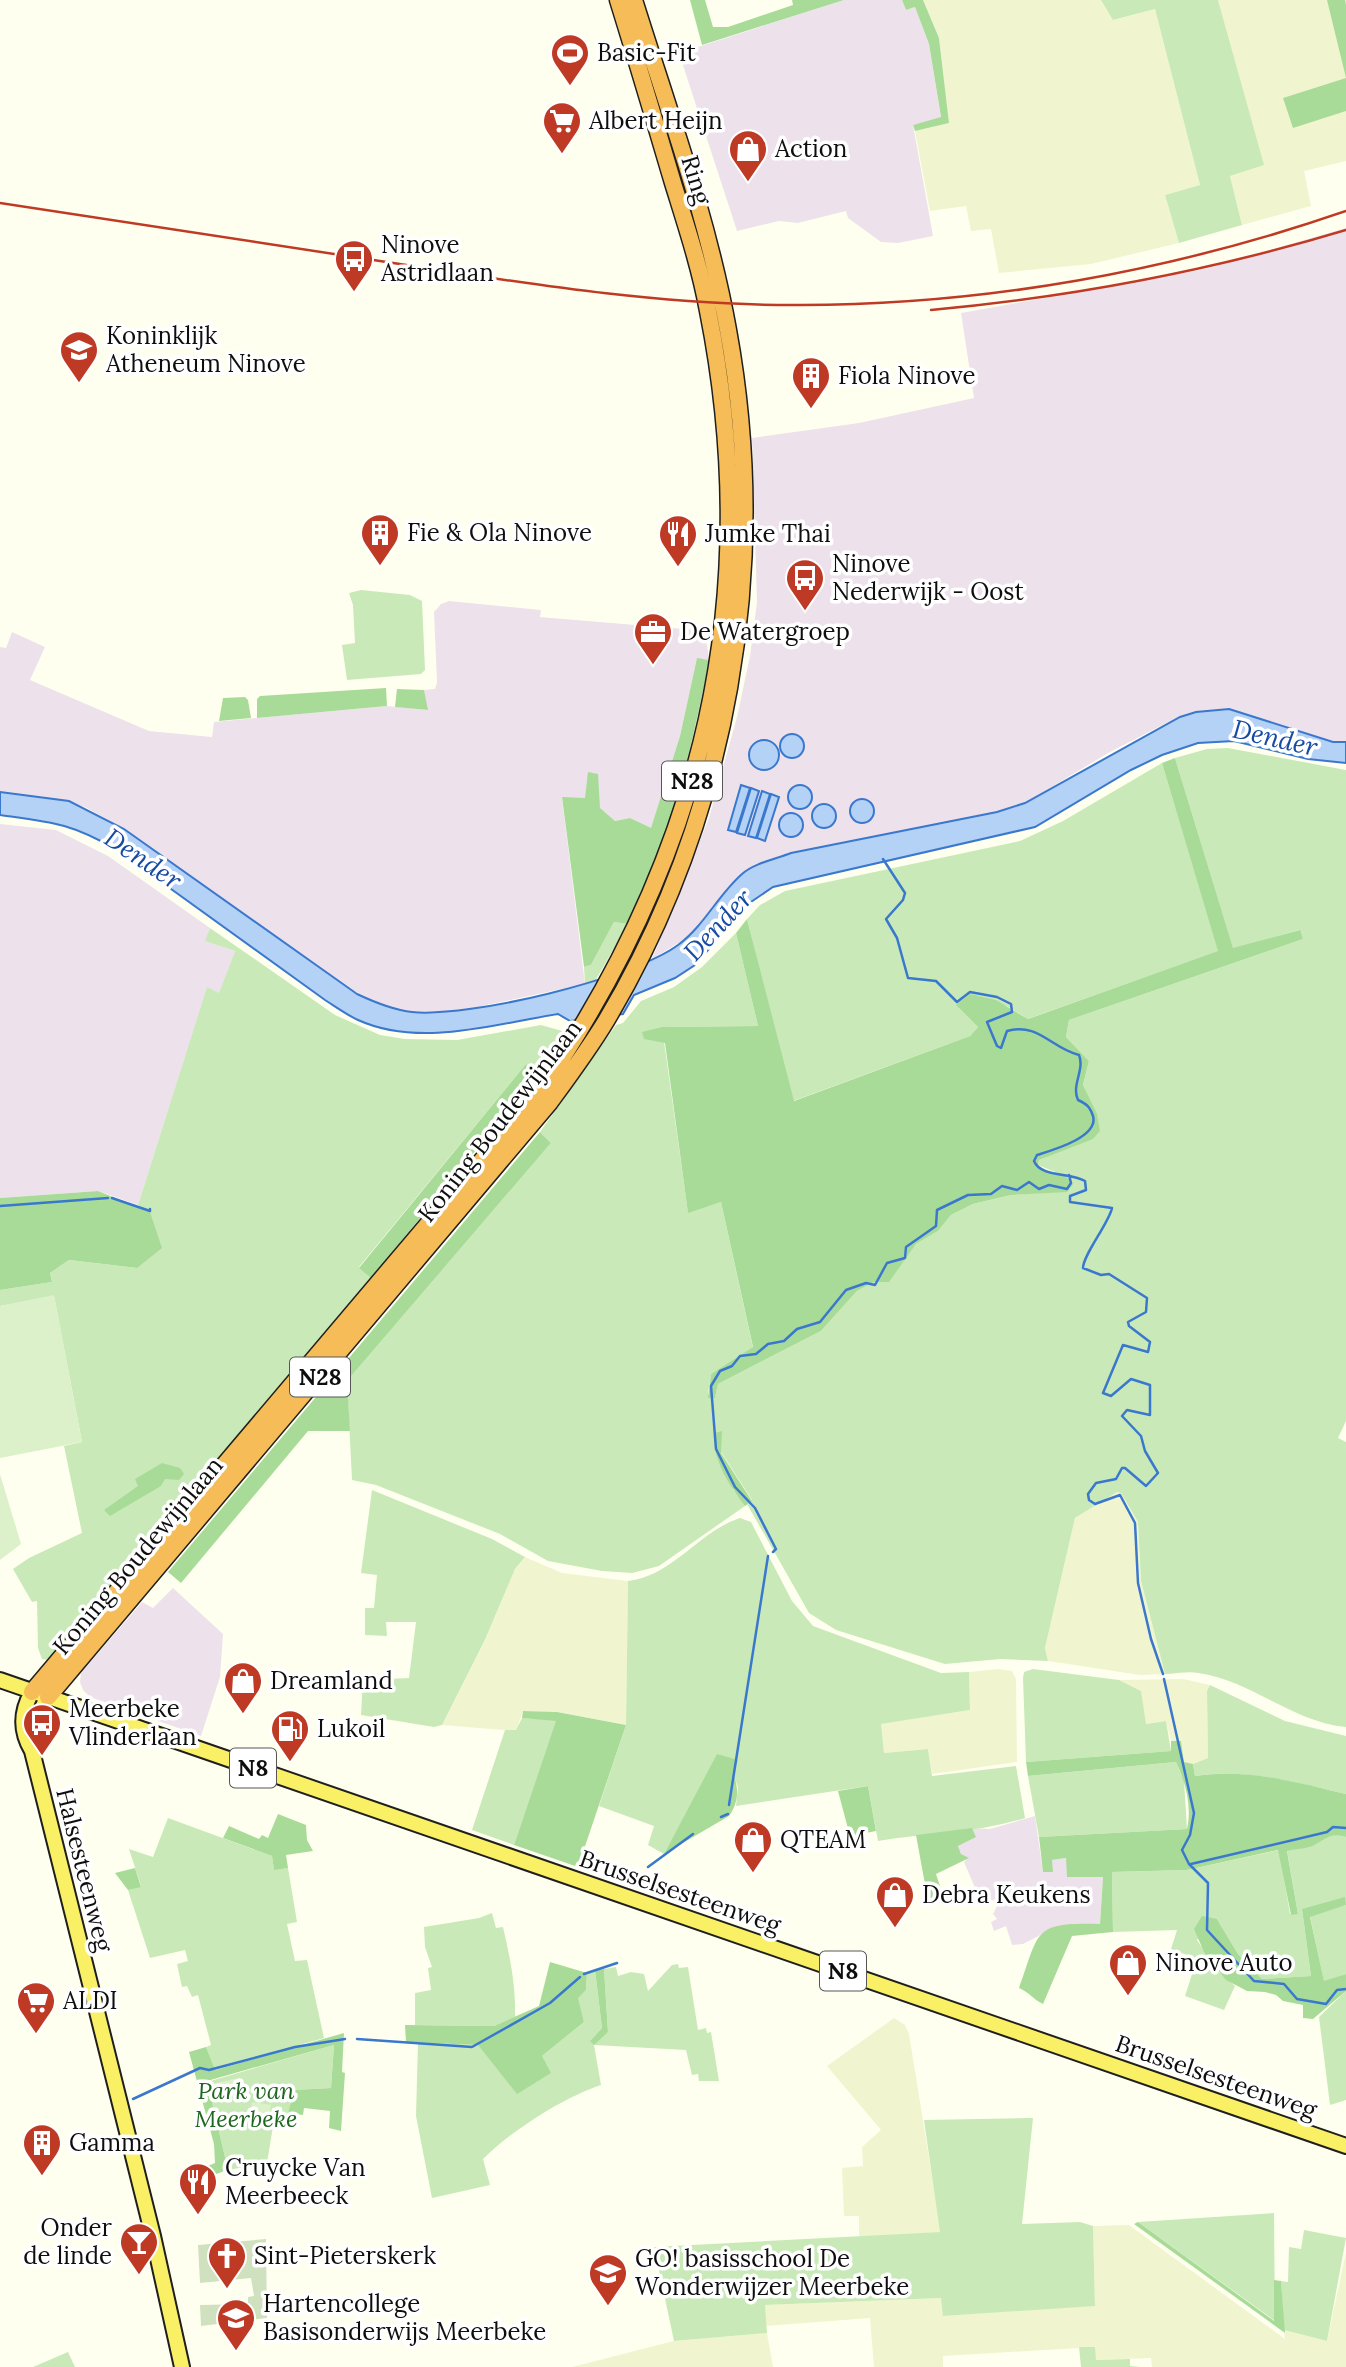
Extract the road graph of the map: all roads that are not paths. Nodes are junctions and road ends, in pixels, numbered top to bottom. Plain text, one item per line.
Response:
1 (618, 0) edge
2 (634, 0) edge
3 (721, 333) junction
4 (0, 1680) edge
5 (32, 1692) junction
6 (48, 1697) junction
7 (32, 1751) junction
8 (1346, 2146) edge
9 (181, 2367) edge

1 - 3 highway, Ring / N28
2 - 3 highway, Ring / N28
3 - 5 highway, Koning Boudewijnlaan / N28
3 - 6 highway, Koning Boudewijnlaan / N28
4 - 5 main road, Brusselsesteenweg / N8
5 - 6 main road, Brusselsesteenweg / N8
5 - 7 main road, Halsesteenweg / N28
6 - 7 main road, Halsesteenweg / N28
6 - 8 main road, Brusselsesteenweg / N8
7 - 9 main road, Halsesteenweg / N28

